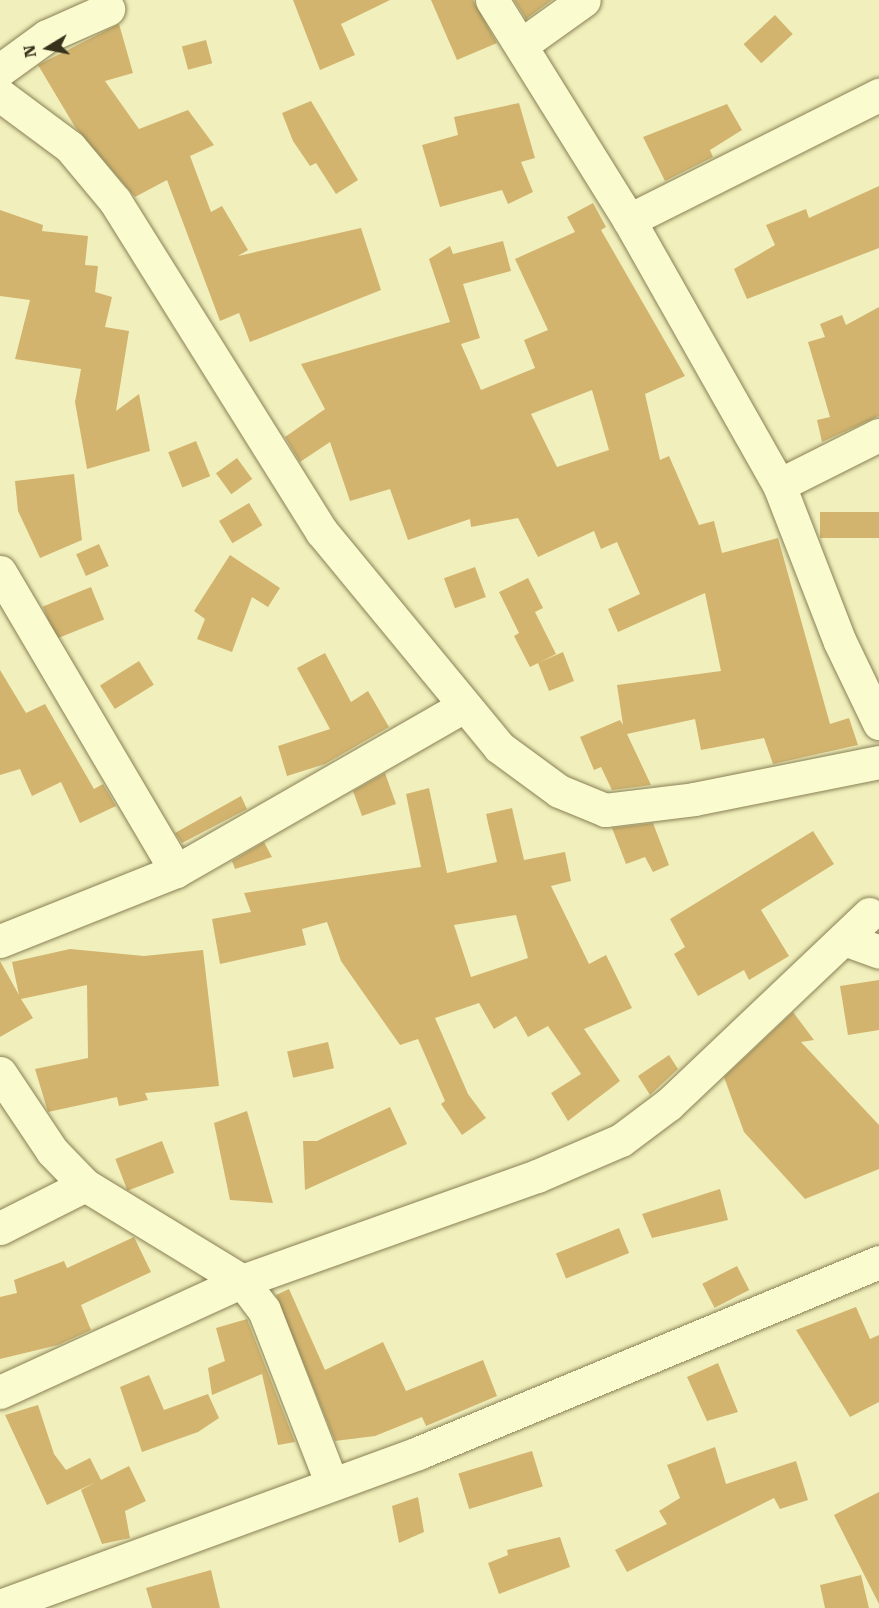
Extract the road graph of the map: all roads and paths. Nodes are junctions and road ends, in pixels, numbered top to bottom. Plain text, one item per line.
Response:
1 (492, 0) edge
2 (584, 0) edge
3 (108, 9) dead end
4 (521, 45) junction
5 (0, 70) edge
6 (0, 95) edge
7 (879, 95) edge
8 (629, 220) junction
9 (879, 435) edge
10 (779, 485) junction
11 (0, 572) edge
12 (462, 707) junction
13 (879, 723) edge
14 (879, 762) edge
15 (176, 871) junction
16 (869, 915) dead end
17 (844, 939) junction
18 (0, 942) edge
19 (879, 952) edge
20 (0, 1072) edge
21 (85, 1185) junction
22 (0, 1228) edge
23 (879, 1262) edge
24 (242, 1281) junction
25 (0, 1392) edge
26 (331, 1482) junction
27 (0, 1606) edge

1 - 4 street
2 - 4 street
3 - 5 street
4 - 8 street
6 - 12 street
7 - 8 street
8 - 10 street
9 - 10 street
10 - 13 street
11 - 15 street
12 - 14 street
12 - 15 street
15 - 18 street
16 - 17 street
17 - 19 street
17 - 24 street
20 - 21 street
21 - 22 street
21 - 24 street
23 - 26 street
24 - 25 street
24 - 26 street
26 - 27 street

